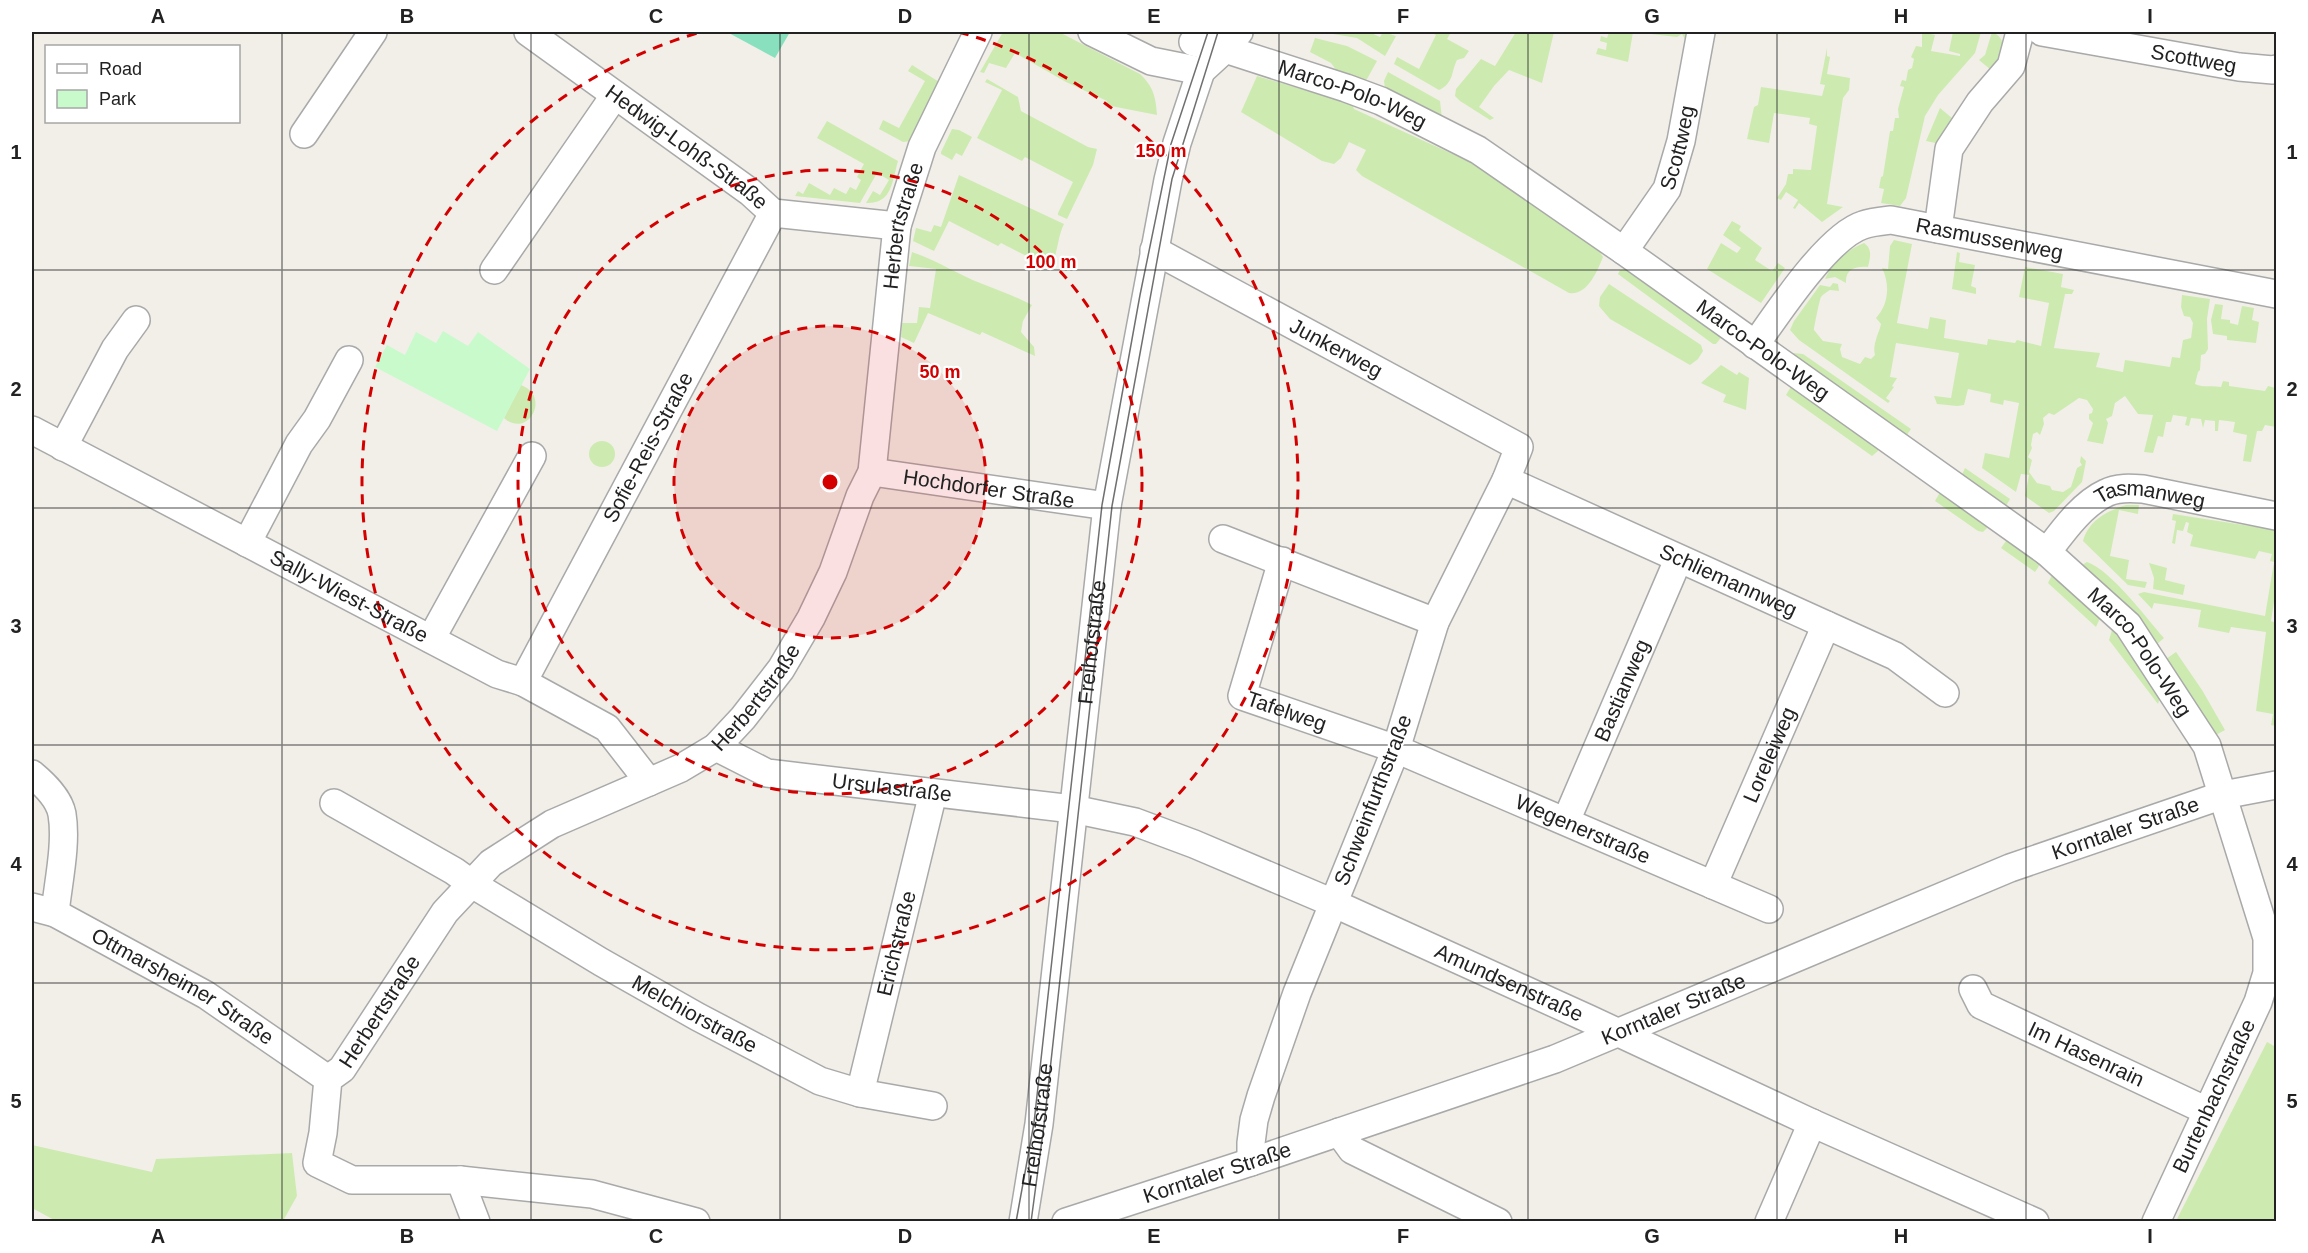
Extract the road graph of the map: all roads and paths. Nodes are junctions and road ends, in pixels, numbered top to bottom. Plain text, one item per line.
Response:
1 (373, 32) edge
2 (528, 32) edge
3 (978, 32) edge
4 (1092, 32) edge
5 (1701, 32) edge
6 (2020, 32) edge
7 (2042, 32) edge
8 (1192, 37) edge
9 (1232, 40) edge
10 (2277, 69) edge
11 (1201, 71) junction
12 (615, 95) junction
13 (304, 134) dead end
14 (773, 213) junction
15 (897, 226) junction
16 (1938, 229) junction
17 (1155, 250) junction
18 (1624, 251) junction
19 (494, 270) dead end
20 (2277, 294) edge
21 (136, 320) dead end
22 (1755, 345) junction
23 (349, 360) dead end
24 (32, 430) edge
25 (63, 447) junction
26 (1519, 447) joint
27 (532, 456) dead end
28 (872, 472) junction
29 (1506, 480) junction
30 (1107, 506) junction
31 (2277, 516) edge
32 (1223, 539) dead end
33 (247, 543) junction
34 (2047, 552) junction
35 (1678, 560) junction
36 (1282, 561) junction
37 (1435, 622) junction
38 (1826, 625) junction
39 (431, 639) junction
40 (524, 682) junction
41 (1945, 693) dead end
42 (716, 747) junction
43 (1396, 749) junction
44 (32, 774) edge
45 (649, 782) junction
46 (2277, 785) edge
47 (933, 793) junction
48 (2223, 795) junction
49 (334, 803) dead end
50 (1073, 809) junction
51 (1566, 821) junction
52 (472, 884) junction
53 (1713, 885) junction
54 (1333, 903) junction
55 (1768, 909) dead end
56 (43, 910) edge
57 (2269, 917) edge
58 (1973, 989) dead end
59 (1618, 1032) junction
60 (328, 1079) junction
61 (860, 1093) junction
62 (933, 1106) dead end
63 (2207, 1111) junction
64 (1812, 1124) junction
65 (1339, 1132) junction
66 (1251, 1162) junction
67 (460, 1180) junction
68 (1025, 1213) edge
69 (1466, 1215) edge
70 (476, 1221) edge
71 (696, 1221) edge
72 (1054, 1221) edge
73 (1066, 1221) edge
74 (1497, 1221) edge
75 (1769, 1221) edge
76 (2035, 1221) edge
77 (2156, 1221) edge

1 - 13 street
2 - 12 street, Hedwig-Lohß-Straße
3 - 15 street, Herbertstraße
4 - 11 street
5 - 18 street, Scottweg
6 - 16 street
7 - 10 street, Scottweg
8 - 9 street, Marco-Polo-Weg
8 - 11 street
9 - 11 street
9 - 18 street, Marco-Polo-Weg
11 - 17 street, Freihofstraße
12 - 14 street, Hedwig-Lohß-Straße
12 - 19 street
14 - 15 street, Hedwig-Lohß-Straße
14 - 40 street, Sofie-Reis-Straße
15 - 28 street, Herbertstraße
16 - 20 street, Rasmussenweg
16 - 22 street, Rasmussenweg
17 - 26 street, Junkerweg
17 - 30 street, Freihofstraße
18 - 22 street, Marco-Polo-Weg
21 - 25 street
22 - 34 street, Marco-Polo-Weg
23 - 33 street
24 - 25 street, Sally-Wiest-Straße
25 - 33 street, Sally-Wiest-Straße
26 - 29 street, Schweinfurthstraße
27 - 39 street
28 - 30 street, Hochdorfer Straße
28 - 42 street, Herbertstraße
29 - 35 street, Schliemannweg
29 - 37 street, Schweinfurthstraße
30 - 50 street, Freihofstraße
31 - 34 street, Tasmanweg
32 - 36 street
33 - 39 street, Sally-Wiest-Straße
34 - 48 street, Marco-Polo-Weg
35 - 38 street, Schliemannweg
35 - 51 street, Bastianweg
36 - 37 street
36 - 43 street, Tafelweg
37 - 43 street, Schweinfurthstraße
38 - 41 street, Schliemannweg
38 - 53 street, Loreleiweg
39 - 40 street, Sally-Wiest-Straße
40 - 45 street, Sally-Wiest-Straße
42 - 45 street, Herbertstraße
42 - 47 street, Ursulastraße
43 - 51 street, Wegenerstraße
43 - 54 street, Schweinfurthstraße
44 - 56 street
45 - 52 street, Herbertstraße
46 - 48 street, Korntaler Straße
47 - 50 street, Ursulastraße
47 - 61 street, Erichstraße
48 - 57 street, Burtenbachstraße
48 - 59 street, Korntaler Straße
49 - 52 street, Melchiorstraße
50 - 54 street, Amundsenstraße
50 - 68 street, Freihofstraße
51 - 53 street, Wegenerstraße
52 - 60 street, Herbertstraße
52 - 61 street, Melchiorstraße
53 - 55 street, Wegenerstraße
54 - 59 street, Amundsenstraße
54 - 66 street, Schweinfurthstraße
56 - 60 street, Ottmarsheimer Straße
57 - 63 street, Burtenbachstraße
58 - 63 street, Im Hasenrain
59 - 64 street, Amundsenstraße
59 - 65 street, Korntaler Straße
60 - 67 street, Herbertstraße
61 - 62 street, Melchiorstraße
63 - 77 street, Burtenbachstraße
64 - 75 street
64 - 76 street, Amundsenstraße
65 - 66 street, Korntaler Straße
65 - 69 street
66 - 73 street, Korntaler Straße
67 - 70 street
67 - 71 street
68 - 72 street
69 - 74 street

